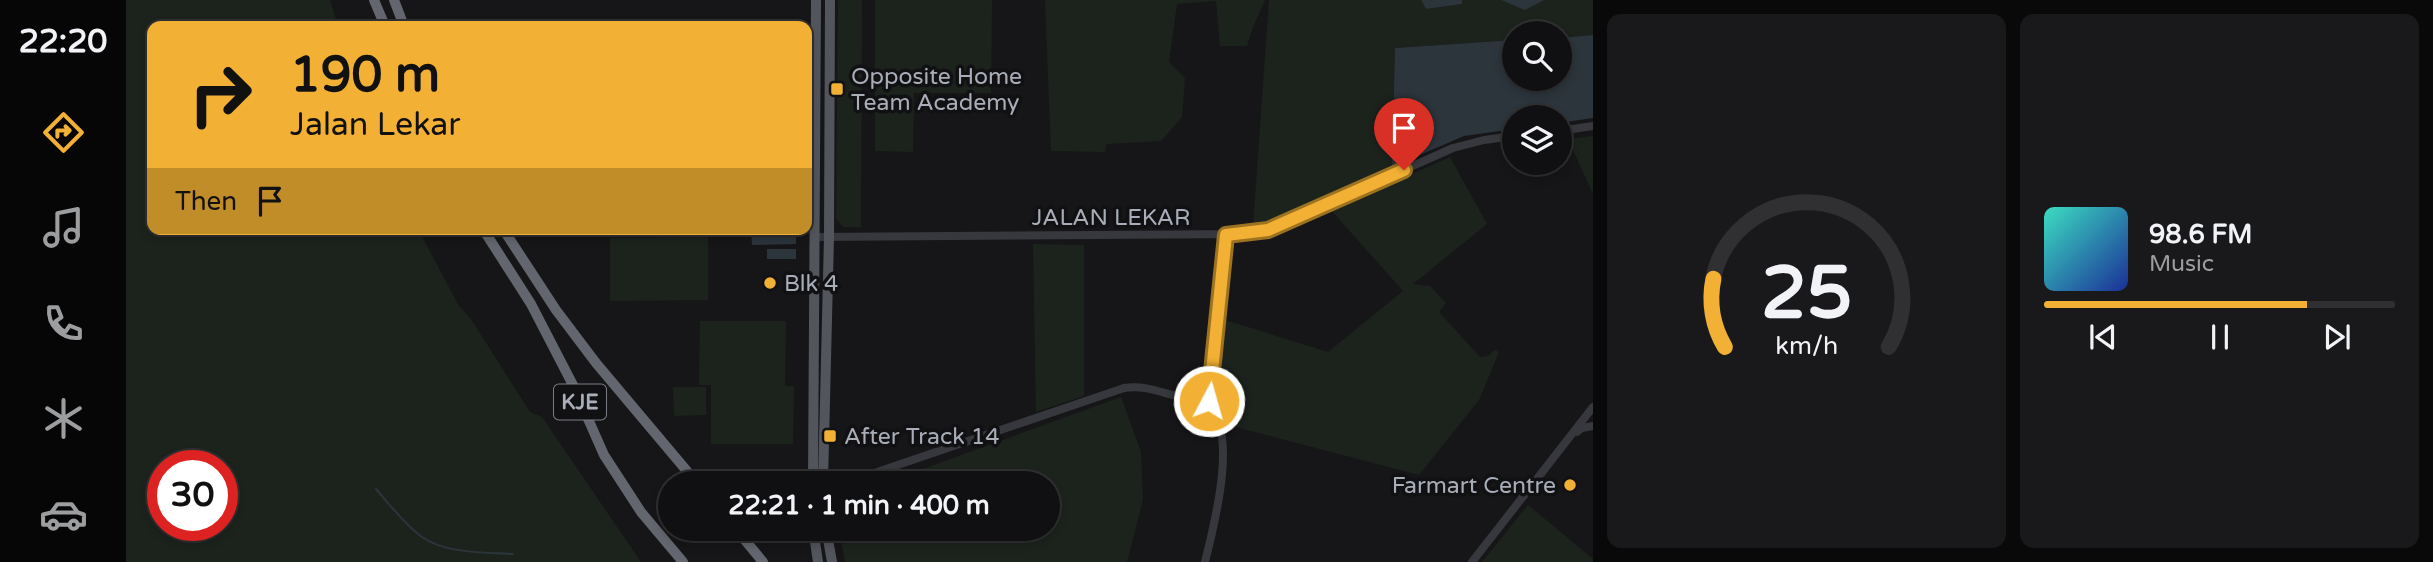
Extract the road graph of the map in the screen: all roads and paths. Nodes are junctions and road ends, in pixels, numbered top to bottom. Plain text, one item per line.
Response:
1 (374, 0) edge
2 (394, 0) edge
3 (816, 0) edge
4 (830, 4) edge
5 (816, 17) junction
6 (383, 21) edge
7 (402, 21) edge
8 (1593, 126) edge
9 (1572, 129) edge
10 (1502, 138) edge
11 (487, 235) edge
12 (507, 235) edge
13 (1226, 235) junction
14 (815, 237) junction
15 (829, 237) junction
16 (1206, 405) junction
17 (1593, 407) edge
18 (1593, 426) edge
19 (1572, 436) junction
20 (686, 471) edge
21 (813, 471) edge
22 (823, 471) edge
23 (880, 471) edge
24 (746, 541) edge
25 (815, 541) edge
26 (828, 541) edge
27 (683, 562) edge
28 (763, 562) edge
29 (818, 562) edge
30 (832, 562) edge
31 (1205, 562) edge
32 (1472, 562) edge

1 - 6 highway
2 - 7 highway
3 - 5 main road
4 - 5 main road
4 - 15 main road
5 - 14 main road
8 - 9 street
10 - 13 street, JALAN LEKAR
11 - 27 highway, KJE
12 - 20 highway, KJE
13 - 15 street, JALAN LEKAR
13 - 16 street
14 - 15 street, JALAN LEKAR
14 - 21 main road
15 - 22 main road
16 - 23 street
16 - 31 street
17 - 19 street
18 - 19 street
19 - 32 street
24 - 28 highway
25 - 29 main road
26 - 30 main road

